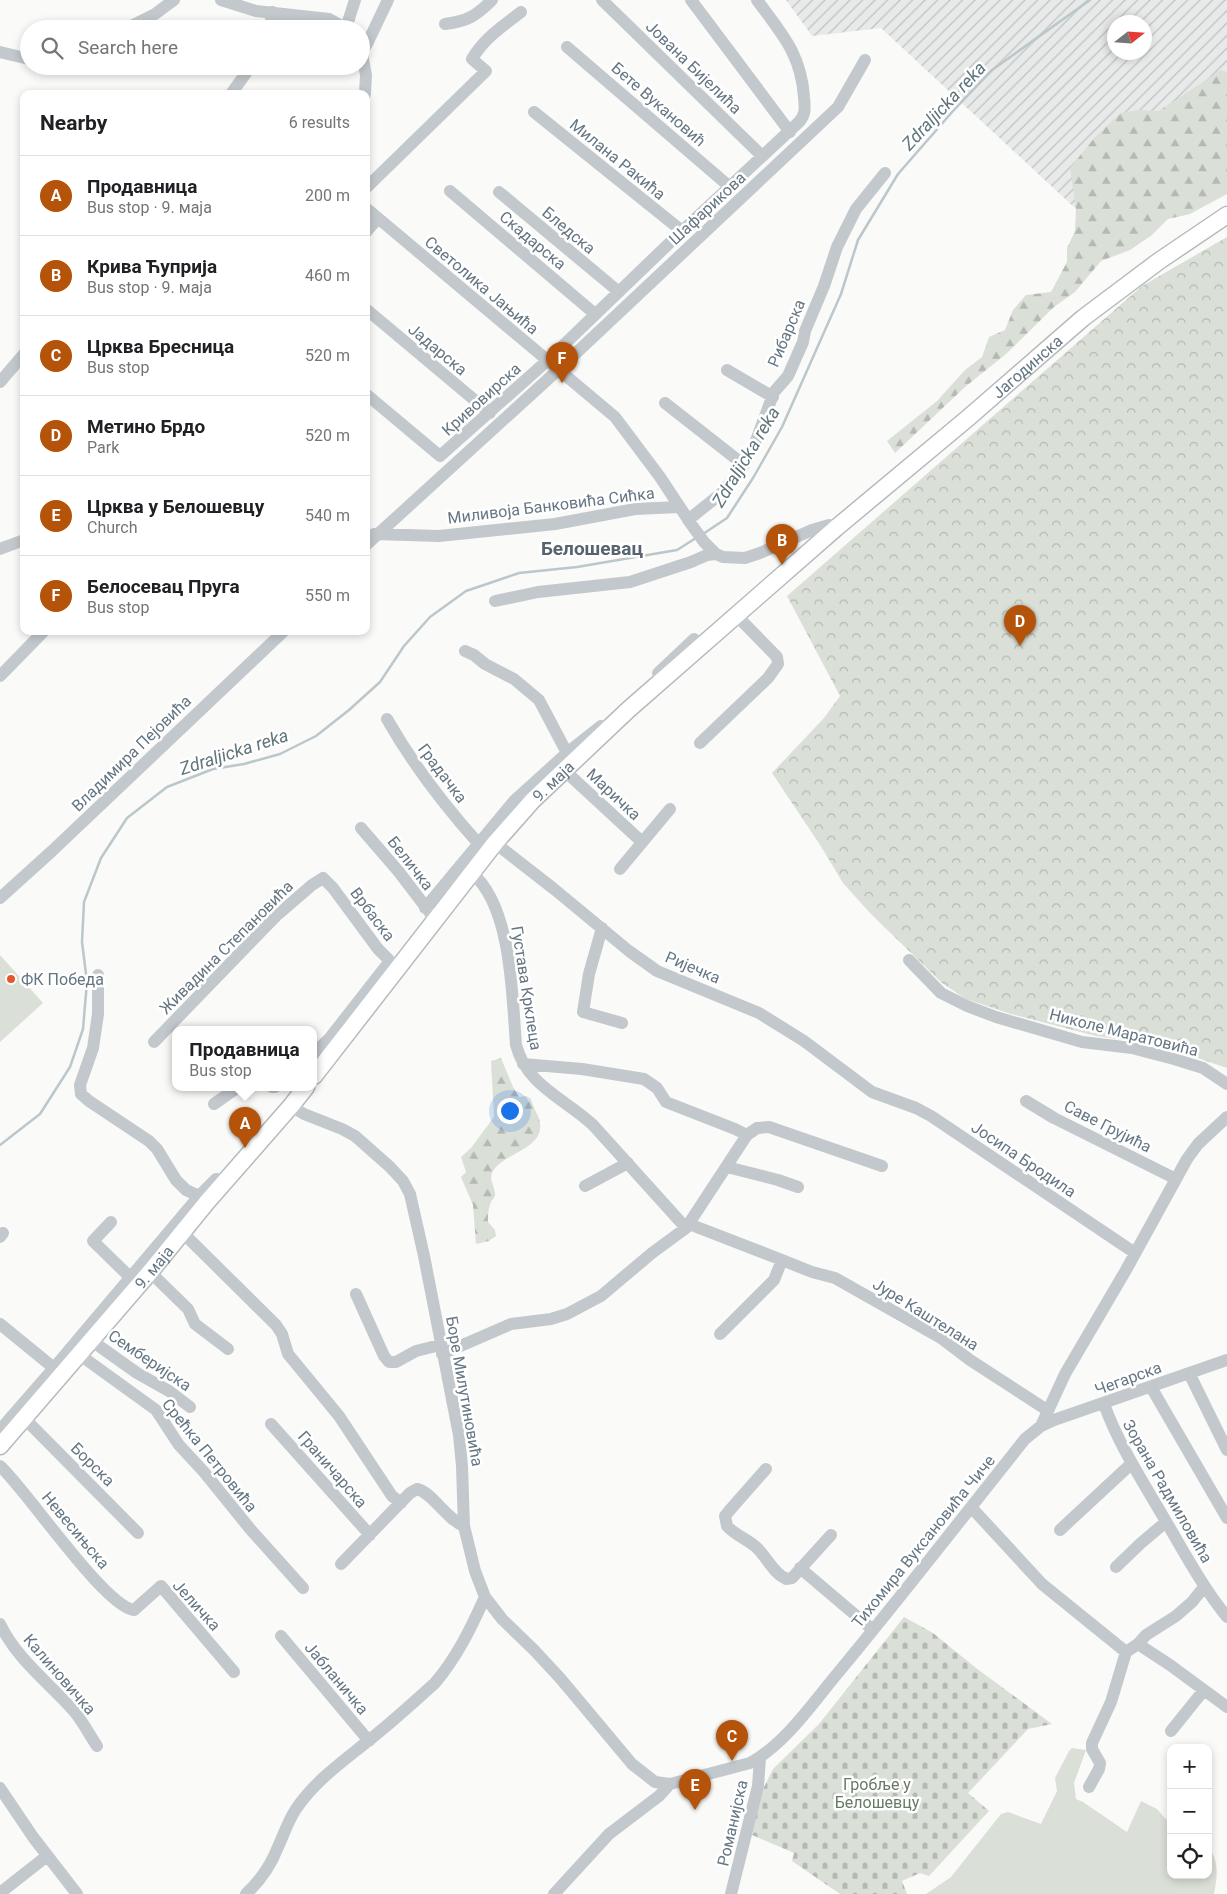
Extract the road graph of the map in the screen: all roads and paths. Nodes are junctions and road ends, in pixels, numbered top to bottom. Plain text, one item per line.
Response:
1 (174, 0) edge
2 (221, 0) edge
3 (282, 0) edge
4 (355, 0) edge
5 (388, 0) edge
6 (492, 0) edge
7 (602, 0) edge
8 (691, 0) edge
9 (757, 0) edge
10 (521, 12) dead end
11 (276, 13) junction
12 (143, 20) edge
13 (273, 20) edge
14 (331, 20) edge
15 (349, 20) edge
16 (445, 24) dead end
17 (370, 38) edge
18 (567, 47) dead end
19 (0, 52) edge
20 (20, 57) edge
21 (865, 60) dead end
22 (245, 75) edge
23 (366, 75) edge
24 (234, 90) edge
25 (365, 90) edge
26 (534, 112) dead end
27 (790, 132) junction
28 (762, 156) junction
29 (885, 173) dead end
30 (370, 184) edge
31 (730, 187) junction
32 (450, 191) dead end
33 (499, 192) dead end
34 (370, 212) edge
35 (1227, 215) edge
36 (377, 219) junction
37 (370, 227) edge
38 (682, 231) junction
39 (618, 292) junction
40 (370, 312) edge
41 (595, 314) junction
42 (20, 359) edge
43 (547, 361) junction
44 (558, 370) junction
45 (727, 370) dead end
46 (0, 382) edge
47 (370, 397) edge
48 (773, 397) junction
49 (665, 403) dead end
50 (490, 413) junction
51 (744, 465) junction
52 (667, 486) junction
53 (680, 507) junction
54 (654, 508) junction
55 (689, 522) junction
56 (836, 528) junction
57 (372, 534) edge
58 (20, 542) edge
59 (0, 549) edge
60 (716, 554) junction
61 (495, 601) dead end
62 (736, 615) junction
63 (40, 635) edge
64 (280, 635) edge
65 (694, 639) dead end
66 (464, 651) dead end
67 (664, 673) junction
68 (0, 676) edge
69 (387, 719) dead end
70 (700, 743) dead end
71 (567, 753) junction
72 (564, 770) junction
73 (533, 800) junction
74 (514, 801) junction
75 (670, 810) dead end
76 (361, 828) dead end
77 (642, 842) junction
78 (478, 843) junction
79 (495, 843) junction
80 (620, 869) dead end
81 (472, 873) junction
82 (323, 878) joint
83 (0, 898) edge
84 (430, 913) junction
85 (602, 928) junction
86 (909, 960) dead end
87 (394, 965) junction
88 (98, 975) dead end
89 (622, 1023) dead end
90 (154, 1042) dead end
91 (317, 1050) edge
92 (523, 1064) junction
93 (317, 1072) edge
94 (1227, 1084) edge
95 (232, 1091) edge
96 (303, 1091) edge
97 (891, 1099) joint
98 (1026, 1101) dead end
99 (214, 1104) dead end
100 (291, 1106) junction
101 (1227, 1117) edge
102 (747, 1136) junction
103 (628, 1163) junction
104 (882, 1166) dead end
105 (727, 1167) junction
106 (1176, 1179) junction
107 (226, 1180) junction
108 (585, 1186) dead end
109 (798, 1187) dead end
110 (199, 1196) junction
111 (111, 1222) dead end
112 (688, 1226) junction
113 (182, 1232) junction
114 (1135, 1253) junction
115 (782, 1260) junction
116 (150, 1272) junction
117 (134, 1281) junction
118 (356, 1294) dead end
119 (0, 1324) edge
120 (720, 1334) dead end
121 (92, 1340) junction
122 (228, 1349) dead end
123 (441, 1349) junction
124 (80, 1355) junction
125 (1227, 1360) edge
126 (58, 1371) junction
127 (1189, 1373) junction
128 (1150, 1387) junction
129 (1104, 1404) junction
130 (190, 1407) dead end
131 (1046, 1410) junction
132 (24, 1418) junction
133 (271, 1424) dead end
134 (1041, 1426) junction
135 (0, 1430) edge
136 (0, 1446) edge
137 (1227, 1450) edge
138 (1131, 1464) junction
139 (0, 1466) edge
140 (766, 1468) dead end
141 (401, 1503) junction
142 (971, 1507) junction
143 (1227, 1518) edge
144 (1166, 1522) junction
145 (464, 1526) junction
146 (1060, 1530) dead end
147 (138, 1533) dead end
148 (831, 1535) dead end
149 (370, 1536) junction
150 (341, 1564) dead end
151 (1116, 1567) dead end
152 (800, 1568) junction
153 (1204, 1586) junction
154 (303, 1588) dead end
155 (485, 1597) junction
156 (131, 1610) joint
157 (1227, 1616) edge
158 (0, 1624) edge
159 (873, 1630) junction
160 (281, 1636) dead end
161 (1138, 1644) junction
162 (1126, 1652) junction
163 (234, 1672) dead end
164 (1204, 1690) junction
165 (1227, 1707) edge
166 (1171, 1731) dead end
167 (369, 1741) junction
168 (97, 1746) dead end
169 (760, 1758) junction
170 (670, 1784) junction
171 (1088, 1787) dead end
172 (0, 1788) edge
173 (47, 1856) junction
174 (0, 1893) edge
175 (77, 1894) edge
176 (246, 1894) edge
177 (554, 1894) edge
178 (731, 1894) edge

1 - 12 street
2 - 11 street
3 - 11 street
4 - 15 street
5 - 17 street
6 - 16 street
7 - 28 street, Јована Бијелића
8 - 27 street
9 - 27 street, Кривовирска
10 - 30 street
11 - 13 street
11 - 14 street
18 - 31 street, Бете Вукановић
19 - 20 street
21 - 44 street, Шафарикова
22 - 24 street
23 - 25 street
26 - 38 street, Милана Ракића
27 - 28 street, Кривовирска
28 - 31 street, Кривовирска
29 - 48 street, Рибарска
31 - 38 street, Кривовирска
32 - 41 street, Скадарска
33 - 39 street, Бледска
34 - 36 street, Светолика Јањића
35 - 56 main road, Јагодинска
36 - 37 street
36 - 43 street, Светолика Јањића
38 - 39 street, Кривовирска
39 - 41 street, Кривовирска
40 - 50 street, Јадарска
41 - 43 street, Кривовирска
42 - 46 street
43 - 44 street, Светолика Јањића
43 - 50 street, Кривовирска
44 - 52 street, Светолика Јањића
44 - 57 street, Шафарикова
45 - 48 street
47 - 50 street, Кривовирска
48 - 51 street, Рибарска
49 - 51 street
51 - 55 street, Рибарска
52 - 53 street, Светолика Јањића
52 - 54 street
53 - 54 street, Миливоја Банковића Сићка
53 - 55 street, Светолика Јањића
54 - 57 street, Миливоја Банковића Сићка
55 - 60 street, Светолика Јањића
56 - 60 street
56 - 62 main road, 9. маја
58 - 59 street
60 - 61 street
62 - 67 main road, 9. маја
62 - 70 street
63 - 68 street
64 - 83 street, Владимира Пејовића
65 - 67 street
66 - 71 street
67 - 71 street
67 - 72 main road, 9. маја
69 - 78 street, Градачка
71 - 74 street
72 - 73 main road, 9. маја
72 - 77 street, Маричка
73 - 74 street
73 - 79 main road, 9. маја
74 - 78 street
75 - 77 street, Маричка
76 - 84 street, Беличка
77 - 80 street, Маричка
78 - 84 street
79 - 81 main road, 9. маја
79 - 85 street, Ријечка
81 - 84 main road, 9. маја
81 - 92 street, Густава Крклеца
82 - 87 street, Врбаска
82 - 90 street, Живадина Степановића
84 - 87 main road, 9. маја
85 - 89 street
85 - 97 street, Ријечка
86 - 94 street, Николе Маратовића
87 - 91 street
87 - 93 main road, 9. маја
88 - 110 street
92 - 102 street
92 - 103 street, Густава Крклеца
95 - 99 street
96 - 100 main road, 9. маја
97 - 114 street, Јосипа Бродила
98 - 106 street, Саве Грујића
100 - 107 main road, 9. маја
100 - 123 street, Боре Милутиновића
101 - 106 street
102 - 104 street
102 - 105 street
103 - 108 street
103 - 112 street, Густава Крклеца
105 - 109 street
105 - 112 street
106 - 114 street
107 - 110 street
107 - 113 main road, 9. маја
110 - 117 street
111 - 117 street
112 - 115 street, Јуре Каштелана
112 - 123 street
113 - 116 main road, 9. маја
113 - 141 street
114 - 131 street
115 - 120 street
115 - 131 street, Јуре Каштелана
116 - 117 main road, 9. маја
116 - 122 street
117 - 121 main road, 9. маја
117 - 126 street
118 - 123 street
119 - 126 street
121 - 124 main road, 9. маја
121 - 130 street, Семберијска
123 - 145 street, Боре Милутиновића
124 - 126 main road, 9. маја
124 - 154 street, Срећка Петровића
125 - 127 street, Чегарска
126 - 132 main road, 9. маја
126 - 135 street
127 - 128 street, Чегарска
127 - 137 street
128 - 129 street, Чегарска
128 - 143 street
129 - 134 street, Чегарска
129 - 138 street, Зорана Радмиловића
131 - 134 street
132 - 136 main road, 9. маја
132 - 147 street, Борска
133 - 149 street, Граничарска
134 - 142 street, Тихомира Вуксановића Чиче
138 - 144 street, Зорана Радмиловића
138 - 146 street
139 - 156 street, Невесињска
140 - 152 street
141 - 145 street
141 - 149 street
142 - 159 street, Тихомира Вуксановића Чиче
142 - 162 street
144 - 151 street
144 - 153 street, Зорана Радмиловића
145 - 155 street, Боре Милутиновића
148 - 152 street
149 - 150 street
152 - 159 street
153 - 157 street, Зорана Радмиловића
153 - 161 street
155 - 167 street
155 - 170 street, Боре Милутиновића
156 - 163 street, Јеличка
158 - 168 street, Калиновичка
159 - 169 street, Тихомира Вуксановића Чиче
160 - 167 street, Јабланичка
161 - 162 street
161 - 164 street
162 - 171 street
164 - 165 street
164 - 166 street
167 - 176 street
169 - 170 street, Тихомира Вуксановића Чиче
169 - 178 street, Романијска
170 - 177 street, Тихомира Вуксановића Чиче
172 - 173 street
173 - 174 street
173 - 175 street

